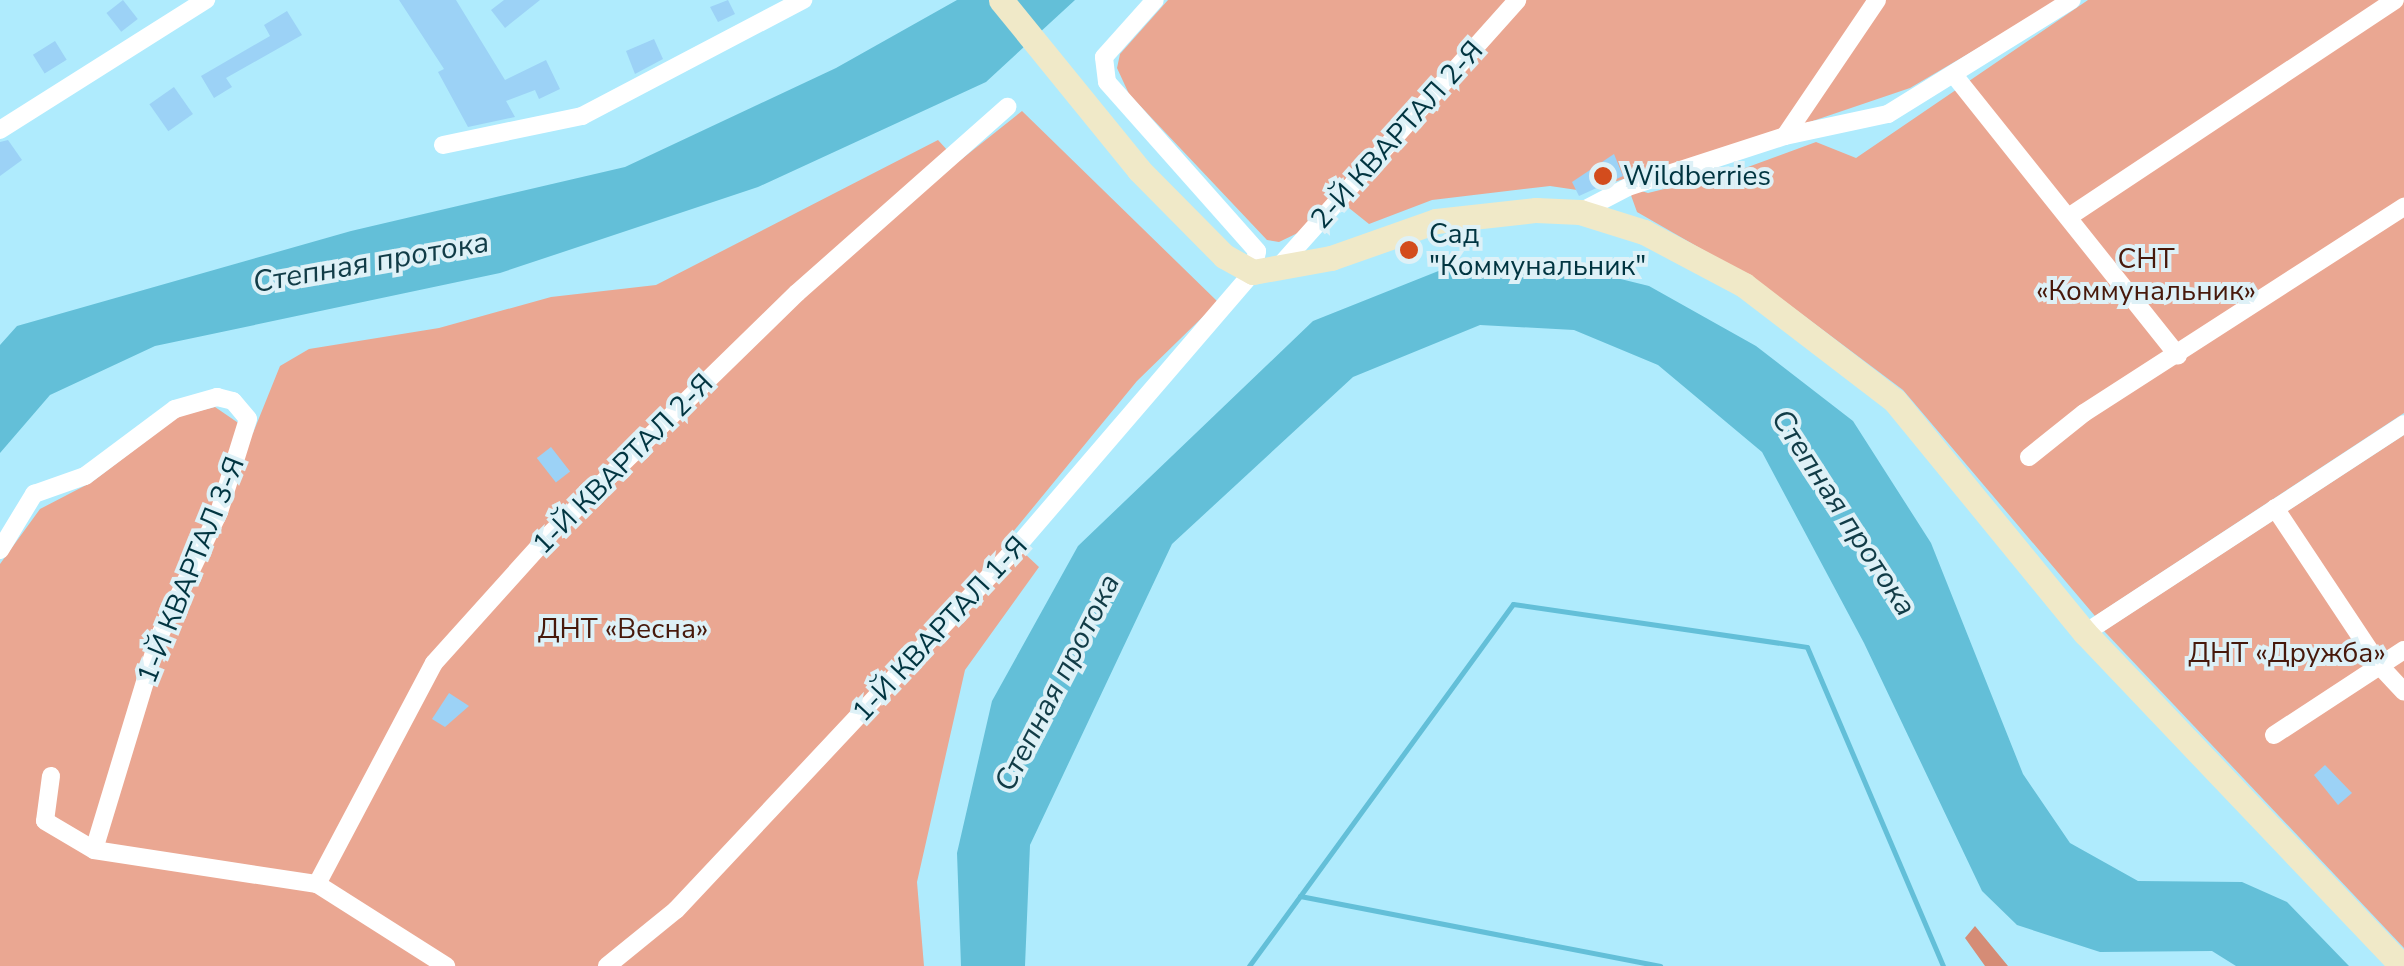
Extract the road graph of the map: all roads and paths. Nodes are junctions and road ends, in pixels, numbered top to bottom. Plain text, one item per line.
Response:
1 (206, 0) edge
2 (803, 0) edge
3 (1001, 0) edge
4 (1155, 0) edge
5 (1518, 0) edge
6 (1877, 0) edge
7 (2072, 0) edge
8 (2395, 0) edge
9 (1954, 75) junction
10 (1007, 107) dead end
11 (0, 130) edge
12 (1785, 136) junction
13 (443, 145) dead end
14 (2404, 207) edge
15 (1580, 212) junction
16 (2070, 216) junction
17 (1264, 271) junction
18 (2178, 356) junction
19 (2404, 424) edge
20 (2029, 457) dead end
21 (2275, 508) junction
22 (0, 550) edge
23 (2085, 633) junction
24 (2404, 650) edge
25 (2380, 666) junction
26 (2404, 692) edge
27 (2274, 735) dead end
28 (50, 776) dead end
29 (94, 850) junction
30 (317, 884) junction
31 (446, 966) edge
32 (607, 966) edge
33 (2402, 966) edge

1 - 11 street
2 - 13 street
3 - 17 street
4 - 17 street
5 - 17 street, 2-Й КВАРТАЛ 2-Я
6 - 12 street
7 - 9 street
8 - 16 street
9 - 12 street
9 - 16 street
10 - 30 street, 1-Й КВАРТАЛ 2-Я
12 - 15 street
14 - 18 street
15 - 17 street
15 - 23 street
16 - 18 street
17 - 32 street, 1-Й КВАРТАЛ 1-Я
18 - 20 street
19 - 21 street
21 - 23 street
21 - 25 street
22 - 29 street, 1-Й КВАРТАЛ 3-Я
23 - 33 street
24 - 25 street
25 - 26 street
25 - 27 street
28 - 29 street
29 - 30 street
30 - 31 street

